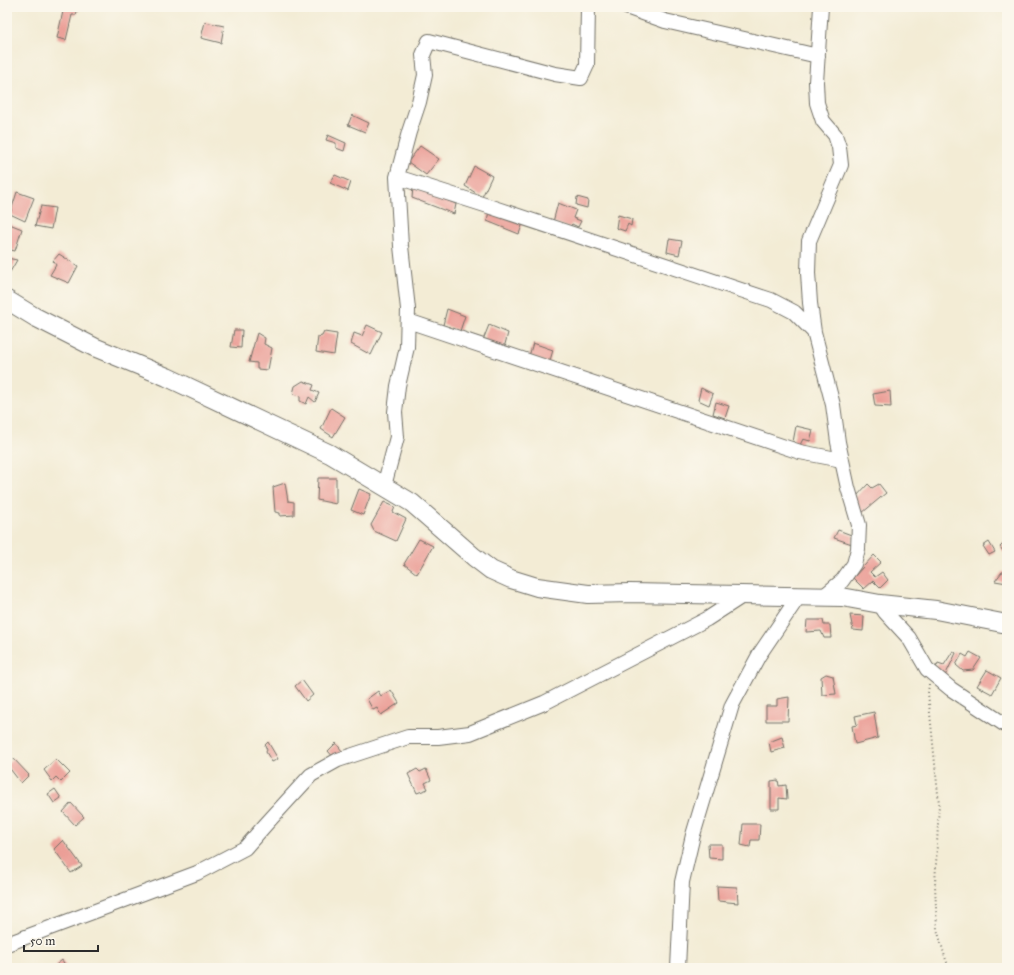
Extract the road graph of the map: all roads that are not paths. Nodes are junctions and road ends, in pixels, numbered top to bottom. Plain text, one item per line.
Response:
1 (588, 7) edge
2 (626, 7) edge
3 (821, 7) edge
4 (818, 56) junction
5 (397, 177) junction
6 (7, 300) edge
7 (408, 321) junction
8 (814, 332) junction
9 (842, 460) junction
10 (384, 486) junction
11 (744, 595) junction
12 (799, 596) junction
13 (824, 596) junction
14 (880, 604) junction
15 (1007, 624) edge
16 (1007, 726) edge
17 (7, 944) edge
18 (678, 968) edge

1 - 5 street
2 - 4 street
3 - 4 street
4 - 8 street
5 - 7 street
5 - 8 street
6 - 10 main road
7 - 9 street
7 - 10 street
8 - 9 street
9 - 13 street
10 - 11 main road
11 - 12 main road
11 - 17 street
12 - 13 main road
12 - 18 street
13 - 14 main road
14 - 15 main road
14 - 16 street

